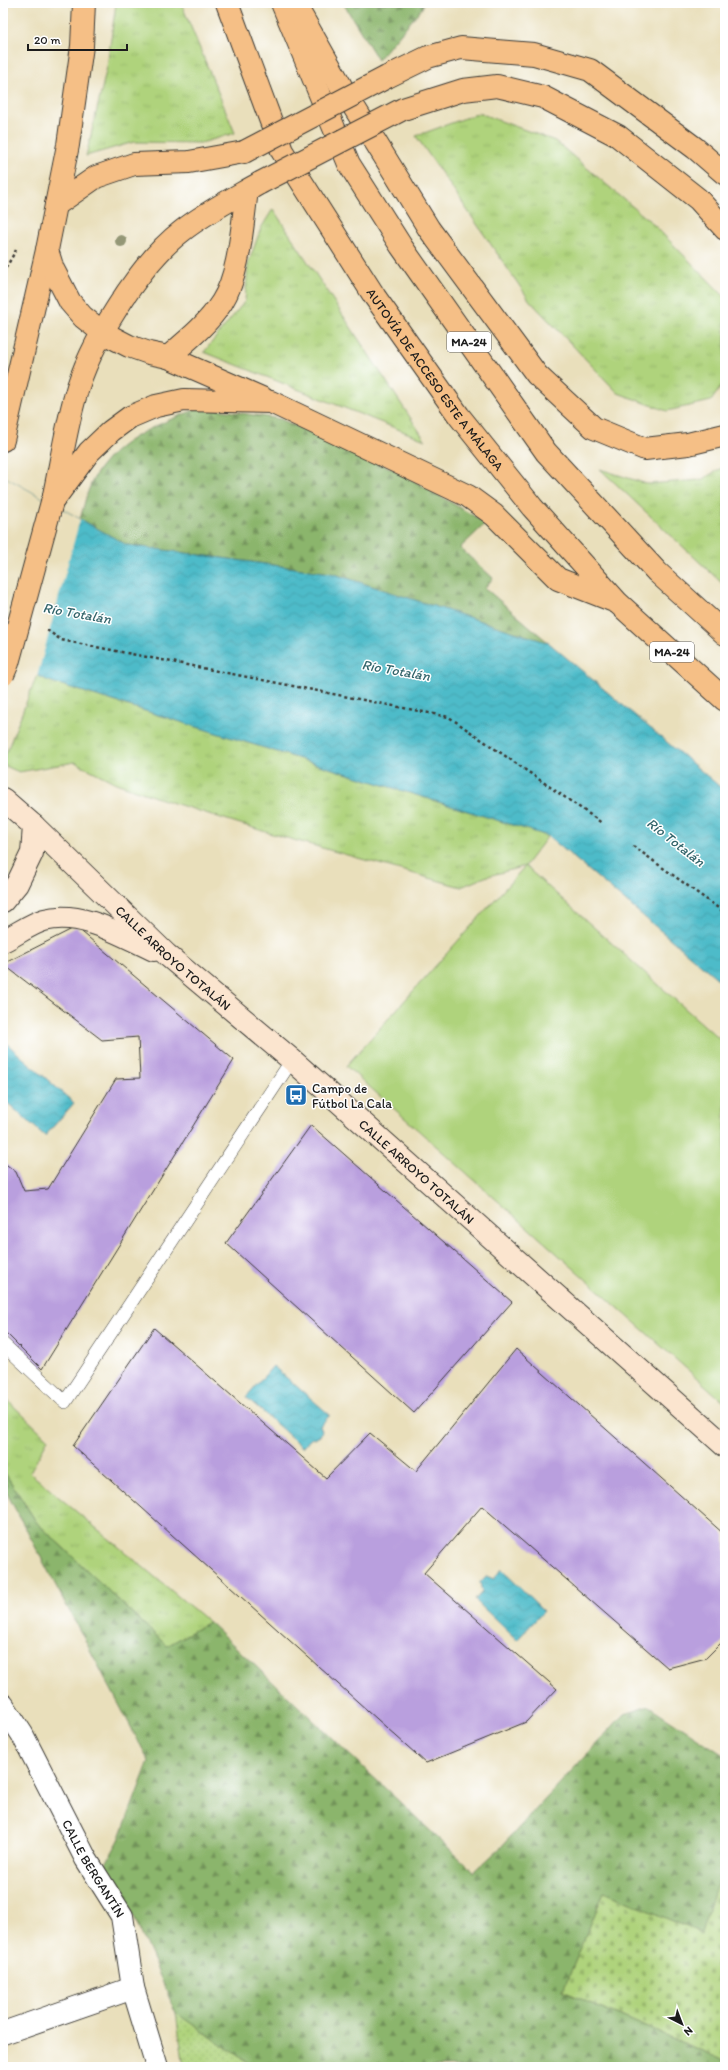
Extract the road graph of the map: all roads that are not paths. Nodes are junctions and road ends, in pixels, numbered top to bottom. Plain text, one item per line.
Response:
1 (84, 3) edge
2 (227, 3) edge
3 (282, 3) edge
4 (294, 3) edge
5 (725, 174) edge
6 (253, 187) junction
7 (56, 206) junction
8 (725, 229) edge
9 (47, 250) junction
10 (102, 332) junction
11 (168, 357) junction
12 (271, 402) junction
13 (725, 436) edge
14 (3, 440) edge
15 (52, 502) junction
16 (618, 604) junction
17 (725, 634) edge
18 (3, 675) edge
19 (725, 700) edge
20 (3, 799) edge
21 (34, 826) junction
22 (3, 902) edge
23 (3, 941) edge
24 (166, 955) junction
25 (292, 1060) junction
26 (3, 1344) edge
27 (725, 1446) edge
28 (3, 1705) edge
29 (133, 1988) junction
30 (3, 2033) edge
31 (157, 2067) edge

1 - 7 main road
2 - 16 main road, AUTOVÍA DE ACCESO ESTE A MÁLAGA / MA-24
3 - 17 main road, MA-24
4 - 13 main road
5 - 7 main road, bridge
6 - 8 main road, bridge
6 - 10 main road
6 - 11 main road
7 - 9 main road
9 - 10 main road
9 - 14 main road
10 - 11 main road
10 - 15 main road
11 - 12 main road
12 - 15 main road
12 - 16 main road
15 - 18 main road, bridge
16 - 19 main road, AUTOVÍA DE ACCESO ESTE A MÁLAGA / MA-24
20 - 21 street, CALLE ARROYO TOTALÁN
21 - 22 street
21 - 24 street, CALLE ARROYO TOTALÁN
23 - 24 street
24 - 25 street, CALLE ARROYO TOTALÁN
25 - 26 lane
25 - 27 street, CALLE ARROYO TOTALÁN
28 - 29 street, CALLE BERGANTÍN
29 - 30 street
29 - 31 street, CALLE BERGANTÍN

